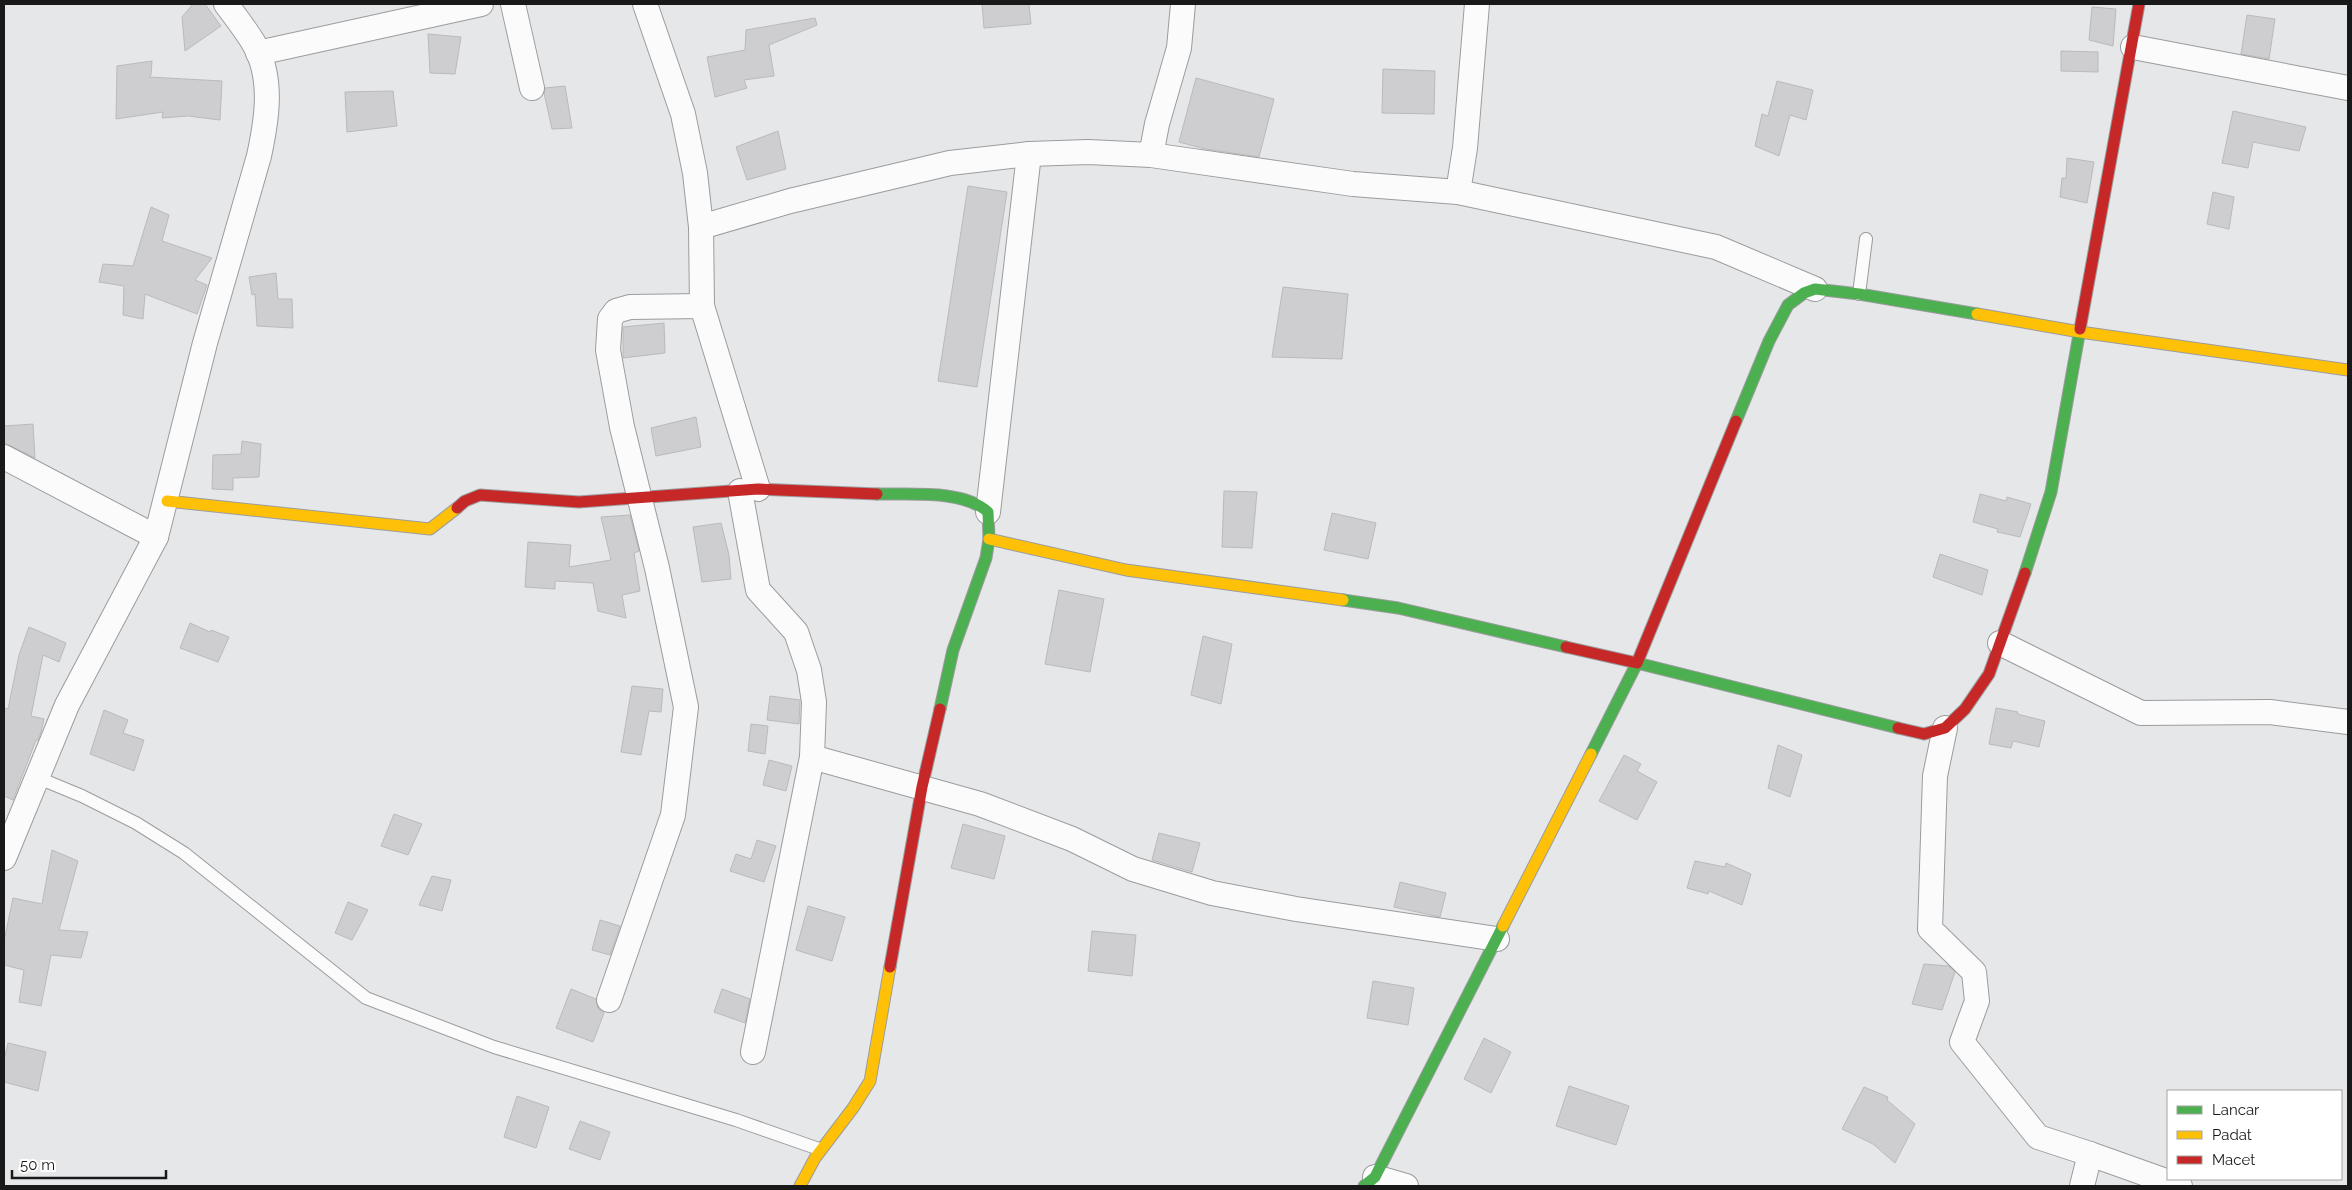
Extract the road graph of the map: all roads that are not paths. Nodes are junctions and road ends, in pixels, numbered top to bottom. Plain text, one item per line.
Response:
1 (226, 4) edge
2 (481, 4) edge
3 (513, 4) edge
4 (645, 4) edge
5 (1183, 4) edge
6 (1477, 4) edge
7 (2139, 4) edge
8 (2133, 47) junction
9 (258, 52) junction
10 (532, 88) dead end
11 (2348, 88) edge
12 (1029, 154) junction
13 (1151, 155) junction
14 (1458, 192) junction
15 (700, 227) junction
16 (1866, 239) dead end
17 (1792, 278) junction
18 (1815, 289) junction
19 (1859, 294) junction
20 (1788, 305) junction
21 (702, 306) junction
22 (2080, 332) junction
23 (2348, 370) edge
24 (4, 457) edge
25 (749, 490) junction
26 (640, 499) junction
27 (167, 501) junction
28 (988, 512) junction
29 (156, 537) junction
30 (990, 539) junction
31 (2000, 643) junction
32 (1638, 663) junction
33 (2348, 722) edge
34 (1945, 728) junction
35 (812, 757) junction
36 (36, 778) junction
37 (922, 788) junction
38 (9, 828) edge
39 (4, 858) edge
40 (1497, 939) junction
41 (609, 1000) dead end
42 (753, 1052) dead end
43 (819, 1150) junction
44 (2090, 1154) junction
45 (1370, 1182) edge
46 (800, 1186) edge
47 (1406, 1186) edge
48 (2082, 1186) edge
49 (2180, 1186) edge

1 - 9 street
2 - 9 street
3 - 10 street
4 - 15 street
5 - 13 street
6 - 14 street
7 - 8 street
8 - 11 street
8 - 22 street
9 - 27 street
12 - 13 street
12 - 15 street
12 - 28 street
13 - 14 street
14 - 17 street
15 - 21 street
16 - 19 lane
17 - 18 street
17 - 20 street
18 - 19 street
18 - 20 street
19 - 22 street
20 - 32 street
21 - 25 street
21 - 26 street
22 - 23 street
22 - 31 street
24 - 29 street
25 - 26 street
25 - 28 street
25 - 35 street
26 - 27 street
26 - 41 street
27 - 29 street
28 - 30 street
29 - 36 street
30 - 32 street
30 - 37 street
31 - 33 street
31 - 34 street
32 - 34 street
32 - 40 street
34 - 44 street
35 - 37 street
35 - 42 street
36 - 38 street
36 - 43 lane
37 - 40 street
37 - 43 street
38 - 39 street
40 - 45 street
43 - 46 street
44 - 48 street
44 - 49 street
45 - 47 street

